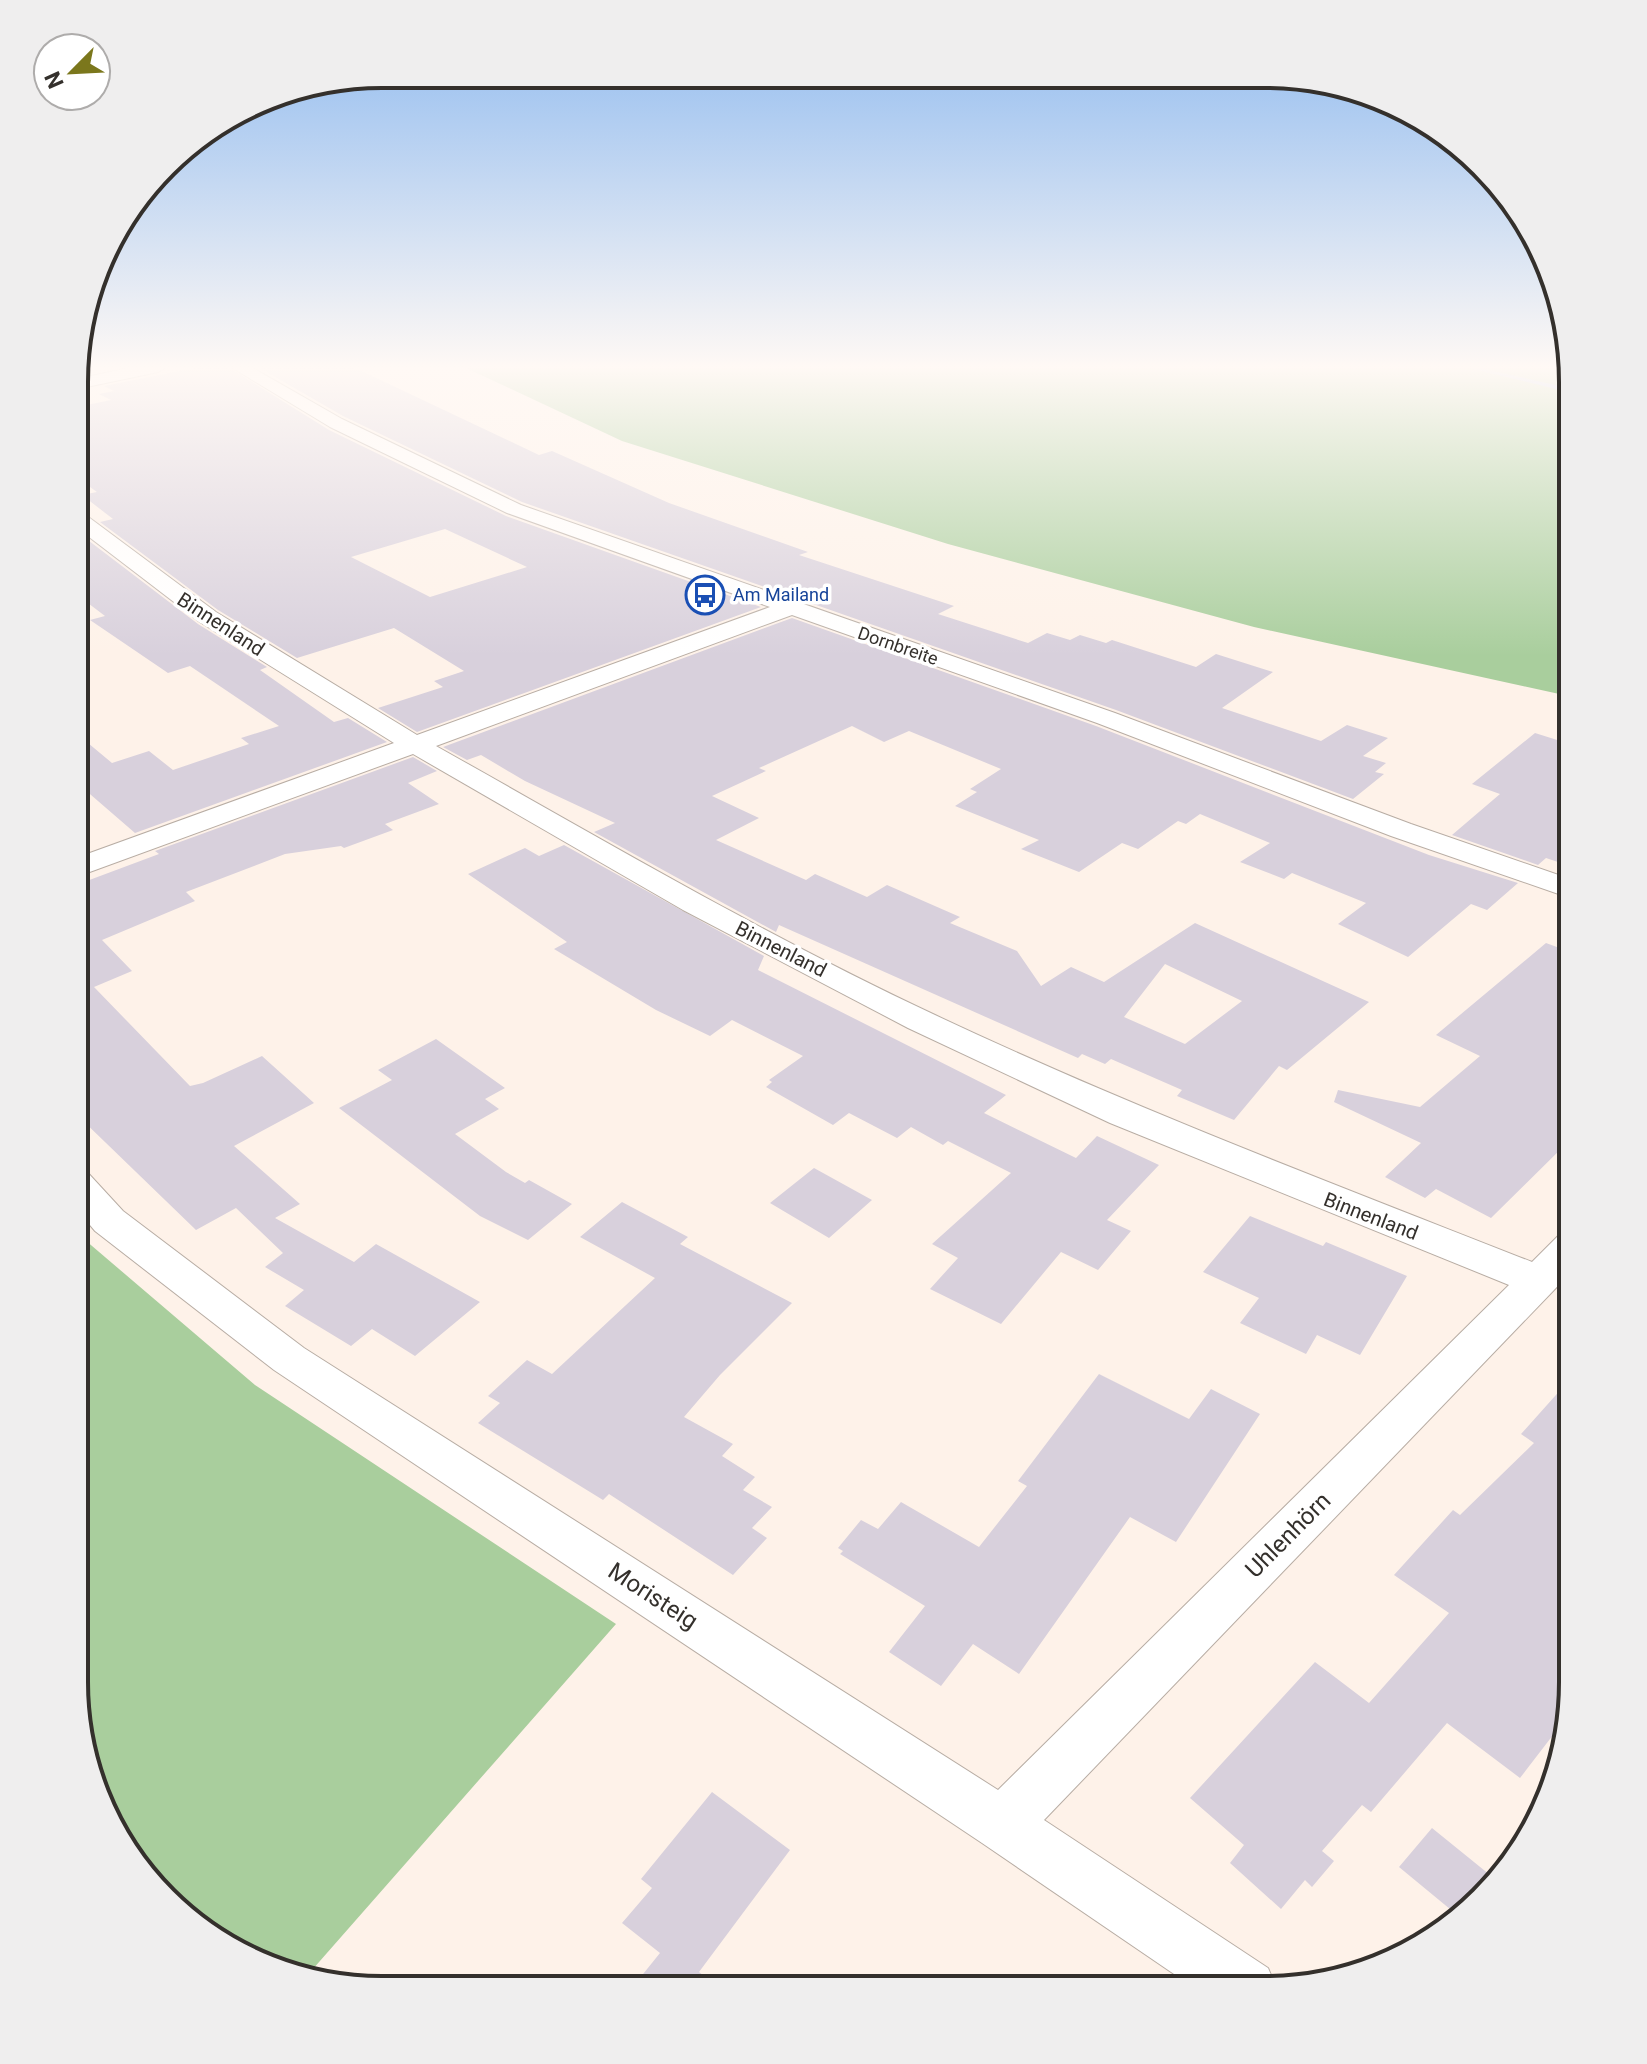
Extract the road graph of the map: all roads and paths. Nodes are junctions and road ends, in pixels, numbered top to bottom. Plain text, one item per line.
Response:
1 (419, 463) edge
2 (88, 526) edge
3 (789, 608) junction
4 (412, 743) junction
5 (88, 864) edge
6 (1559, 885) edge
7 (88, 1197) edge
8 (1559, 1260) edge
9 (1539, 1281) junction
10 (1002, 1824) junction
11 (1228, 1976) edge

1 - 3 street, Dornbreite
2 - 4 street, Binnenland
3 - 4 street
3 - 6 street, Dornbreite
4 - 5 street
4 - 9 street, Binnenland
7 - 10 street, Moristeig
8 - 9 street, Uhlenhörn
9 - 10 street, Uhlenhörn
10 - 11 street, Moristeig

